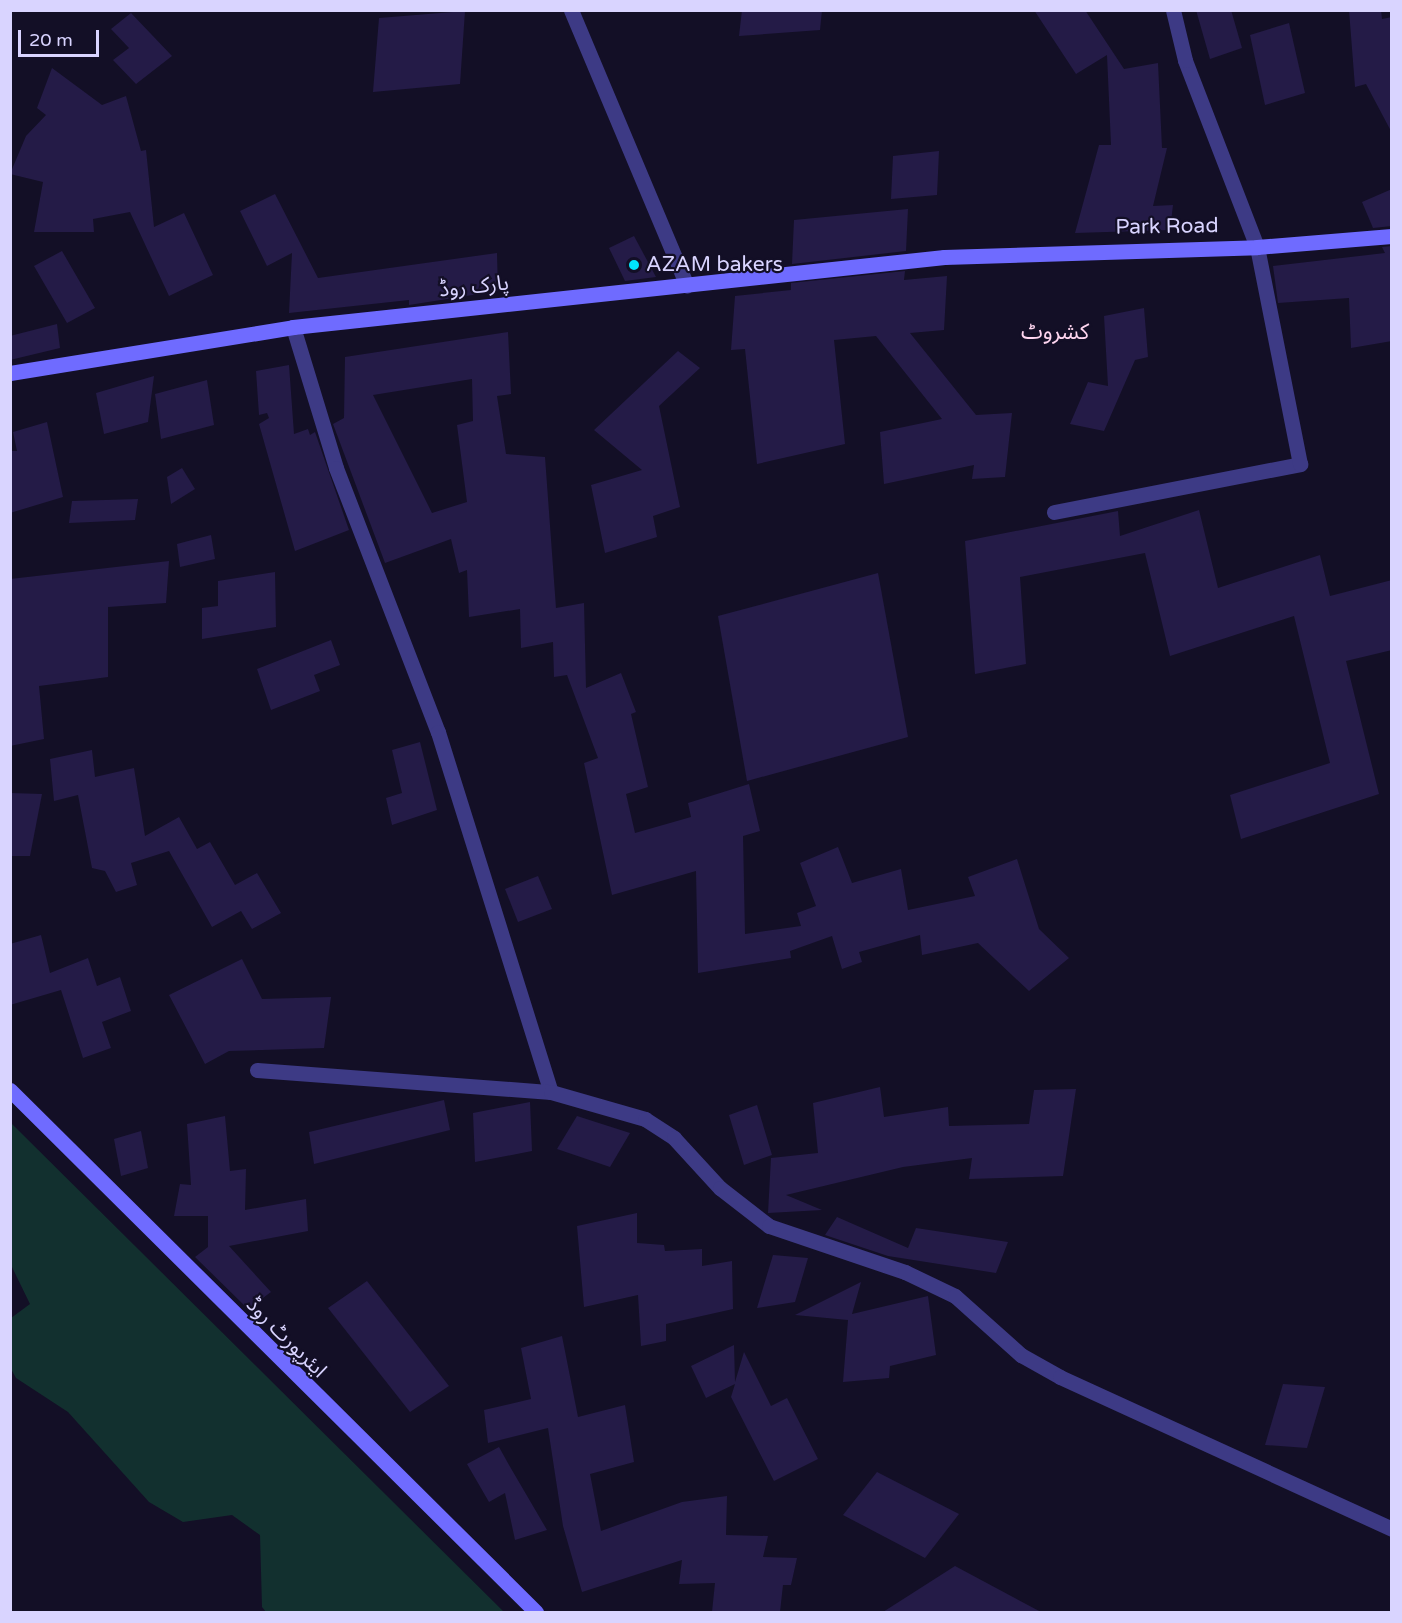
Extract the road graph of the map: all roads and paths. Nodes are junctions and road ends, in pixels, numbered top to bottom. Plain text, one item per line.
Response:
1 (571, 10) edge
2 (1173, 10) edge
3 (1392, 236) edge
4 (1257, 247) junction
5 (944, 257) joint
6 (687, 286) junction
7 (293, 327) junction
8 (10, 373) edge
9 (1054, 512) dead end
10 (257, 1070) dead end
11 (10, 1090) edge
12 (551, 1092) junction
13 (1392, 1529) edge
14 (536, 1612) edge

1 - 6 street
2 - 4 street
3 - 4 main road, Park Road
4 - 5 main road, Park Road
4 - 9 street
5 - 6 main road, پارک روڈ
6 - 7 main road, پارک روڈ
7 - 8 main road, پارک روڈ
7 - 12 street
10 - 12 street
11 - 14 main road, ایئرپورٹ روڈ
12 - 13 street

